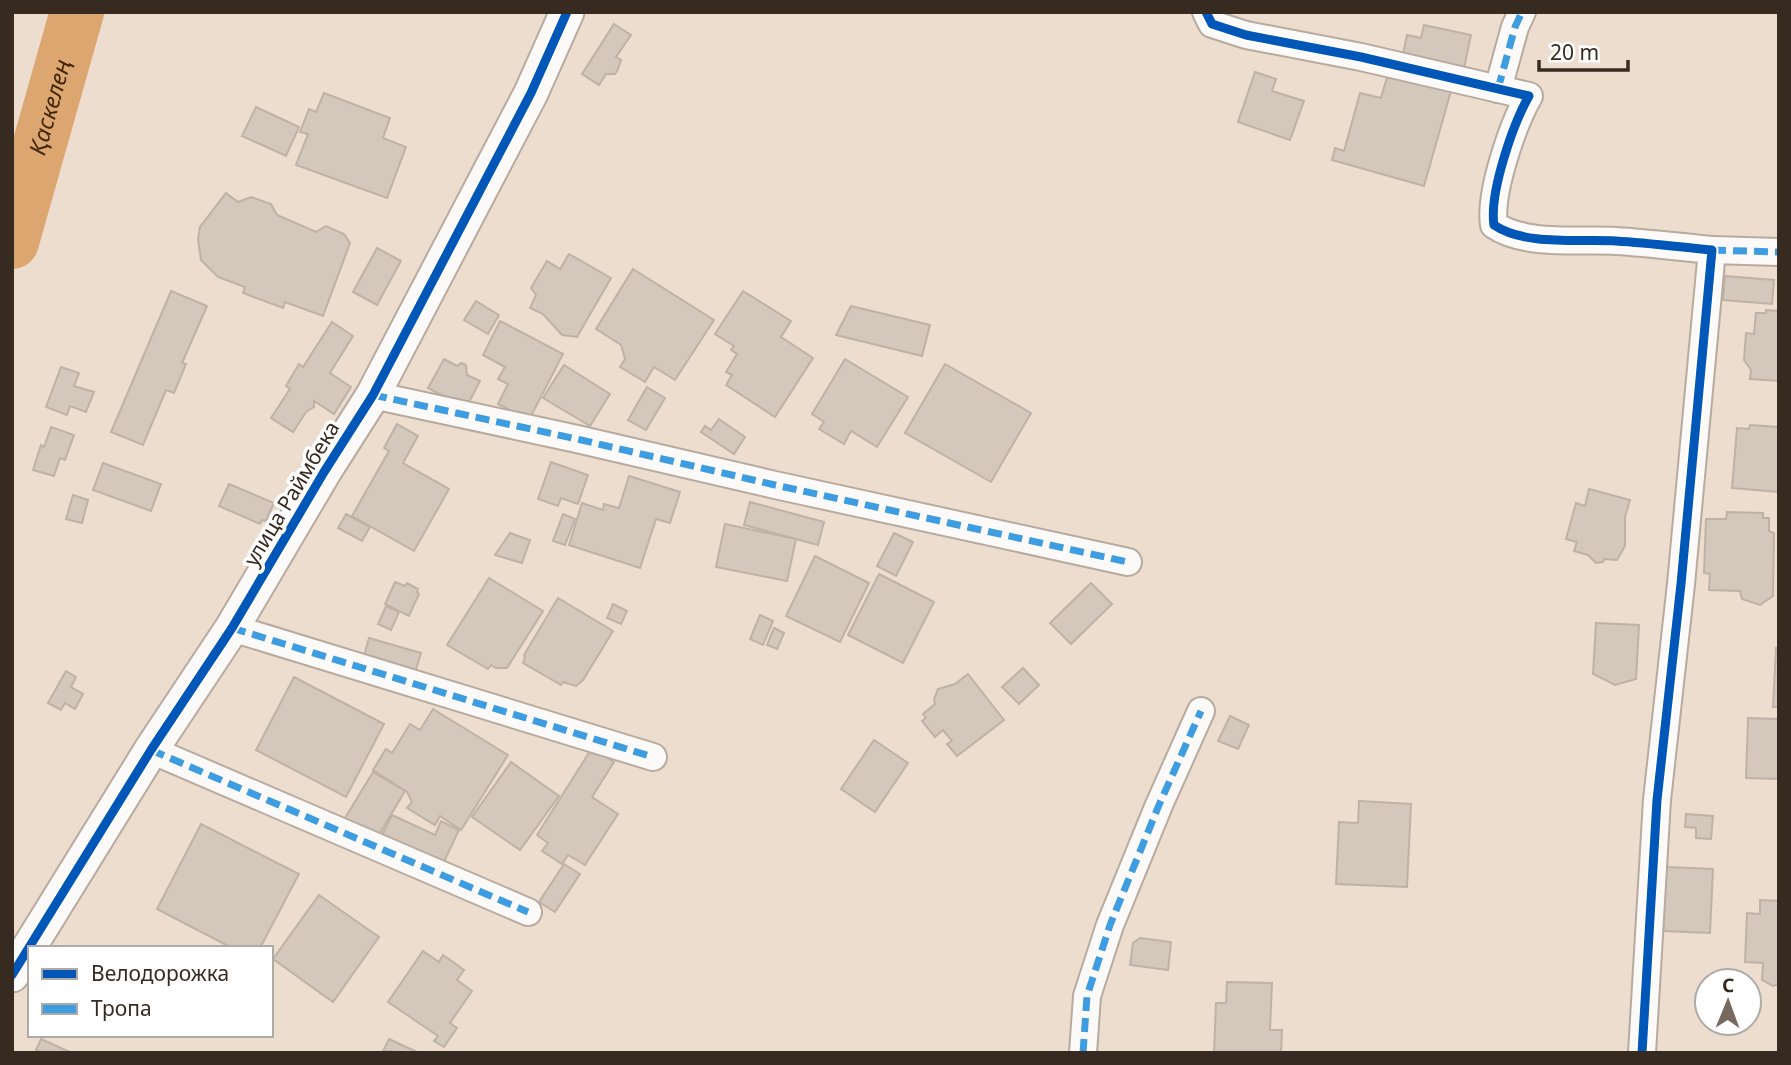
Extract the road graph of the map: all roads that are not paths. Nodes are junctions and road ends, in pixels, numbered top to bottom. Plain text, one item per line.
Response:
1 (567, 12) edge
2 (1206, 12) edge
3 (1522, 12) edge
4 (1498, 89) junction
5 (1712, 250) junction
6 (1779, 252) edge
7 (373, 395) junction
8 (1128, 562) dead end
9 (232, 628) junction
10 (1202, 711) dead end
11 (151, 750) junction
12 (653, 757) dead end
13 (528, 912) dead end
14 (30, 946) edge
15 (28, 949) edge
16 (12, 975) edge
17 (1083, 1053) edge
18 (1642, 1053) edge

1 - 7 street, улица Раймбека
2 - 4 street
3 - 4 street
4 - 5 street
5 - 6 street
5 - 18 street
7 - 8 street
7 - 9 street, улица Раймбека
9 - 11 street, улица Раймбека
9 - 12 street
10 - 17 street
11 - 13 street
11 - 14 street, улица Раймбека
15 - 16 street, улица Раймбека

